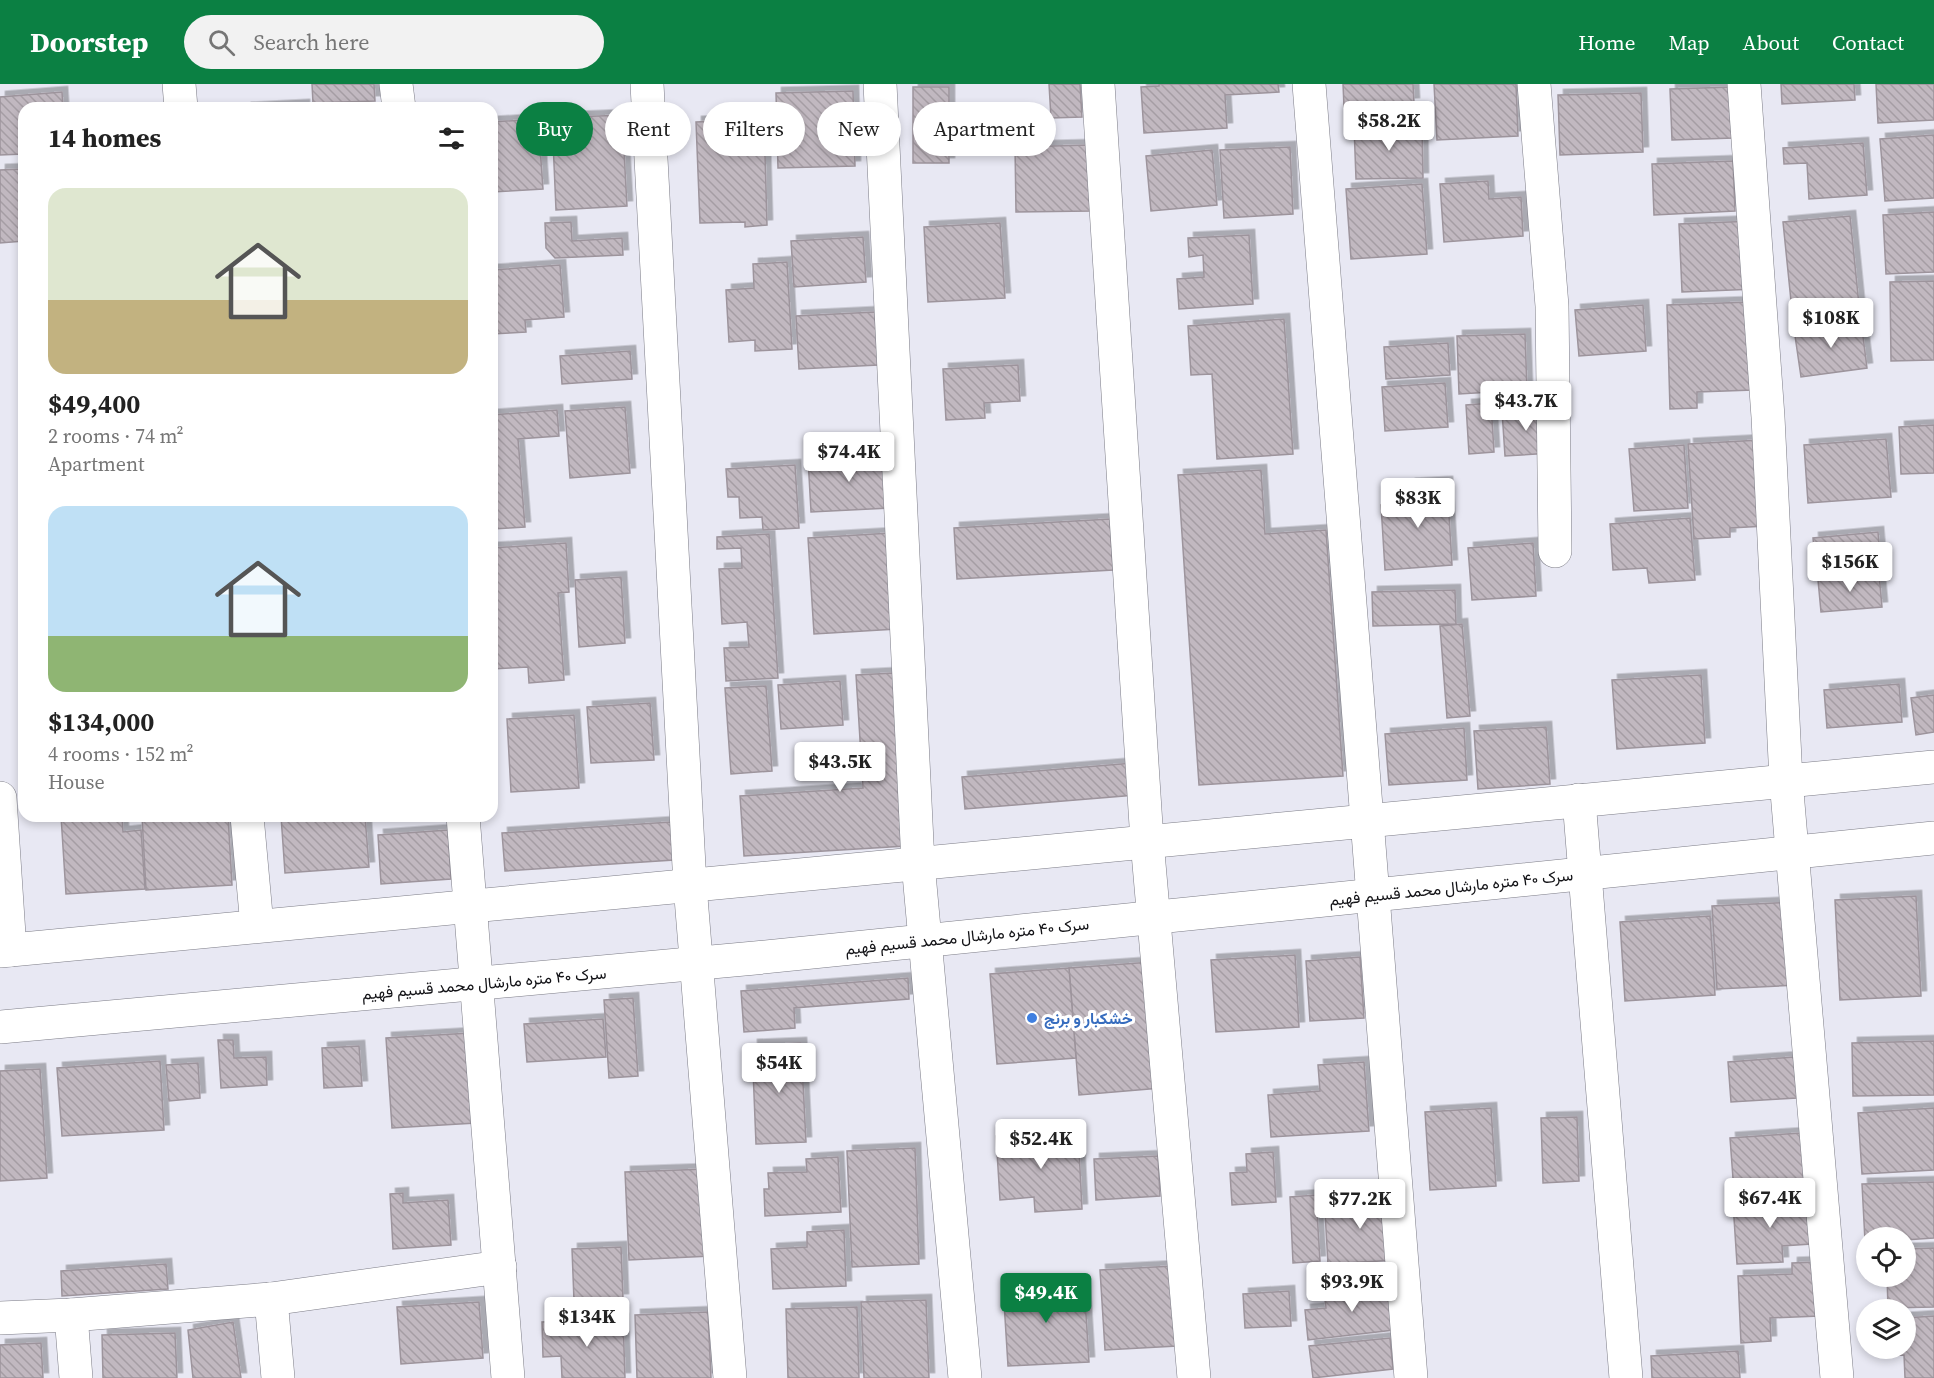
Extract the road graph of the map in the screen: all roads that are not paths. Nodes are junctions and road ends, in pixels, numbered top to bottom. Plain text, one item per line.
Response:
1 (179, 84) edge
2 (396, 84) edge
3 (647, 84) edge
4 (880, 84) edge
5 (1098, 84) edge
6 (1309, 84) edge
7 (1534, 84) edge
8 (1744, 84) edge
9 (180, 102) edge
10 (398, 102) edge
11 (1555, 551) dead end
12 (1934, 766) edge
13 (1786, 780) junction
14 (0, 798) edge
15 (1579, 800) junction
16 (1366, 821) junction
17 (248, 822) edge
18 (464, 822) edge
19 (1934, 838) edge
20 (1147, 842) junction
21 (1794, 852) junction
22 (918, 864) junction
23 (1585, 873) junction
24 (690, 885) junction
25 (1372, 895) junction
26 (471, 906) junction
27 (1153, 917) junction
28 (257, 926) junction
29 (925, 940) junction
30 (5, 950) edge
31 (696, 963) junction
32 (477, 983) junction
33 (0, 1027) edge
34 (500, 1268) junction
35 (271, 1299) junction
36 (71, 1315) junction
37 (0, 1318) edge
38 (76, 1378) edge
39 (278, 1378) edge
40 (508, 1378) edge
41 (730, 1378) edge
42 (964, 1378) edge
43 (1194, 1378) edge
44 (1411, 1378) edge
45 (1626, 1378) edge
46 (1837, 1378) edge

1 - 9 street
2 - 10 street
3 - 24 street
4 - 22 street
5 - 20 street
6 - 16 street
7 - 11 street
8 - 13 street
12 - 13 street
13 - 15 street
13 - 21 street
14 - 30 street
15 - 16 street
15 - 23 street
16 - 20 street
16 - 25 street
17 - 28 street
18 - 26 street
19 - 21 street, سرک ۴۰ متره مارشال محمد قسیم فهیم
20 - 22 street
20 - 27 street
21 - 23 street, سرک ۴۰ متره مارشال محمد قسیم فهیم
21 - 46 street
22 - 24 street
22 - 29 street
23 - 25 street, سرک ۴۰ متره مارشال محمد قسیم فهیم
23 - 45 street
24 - 26 street
24 - 31 street
25 - 27 street, سرک ۴۰ متره مارشال محمد قسیم فهیم
25 - 44 street
26 - 28 street
26 - 32 street
27 - 29 street, سرک ۴۰ متره مارشال محمد قسیم فهیم
27 - 43 street
28 - 30 street
29 - 31 street, سرک ۴۰ متره مارشال محمد قسیم فهیم
29 - 42 street
31 - 32 street, سرک ۴۰ متره مارشال محمد قسیم فهیم
31 - 41 street
32 - 33 street, سرک ۴۰ متره مارشال محمد قسیم فهیم
32 - 34 street
34 - 35 street
34 - 40 street
35 - 36 street
35 - 39 street
36 - 37 street
36 - 38 street

